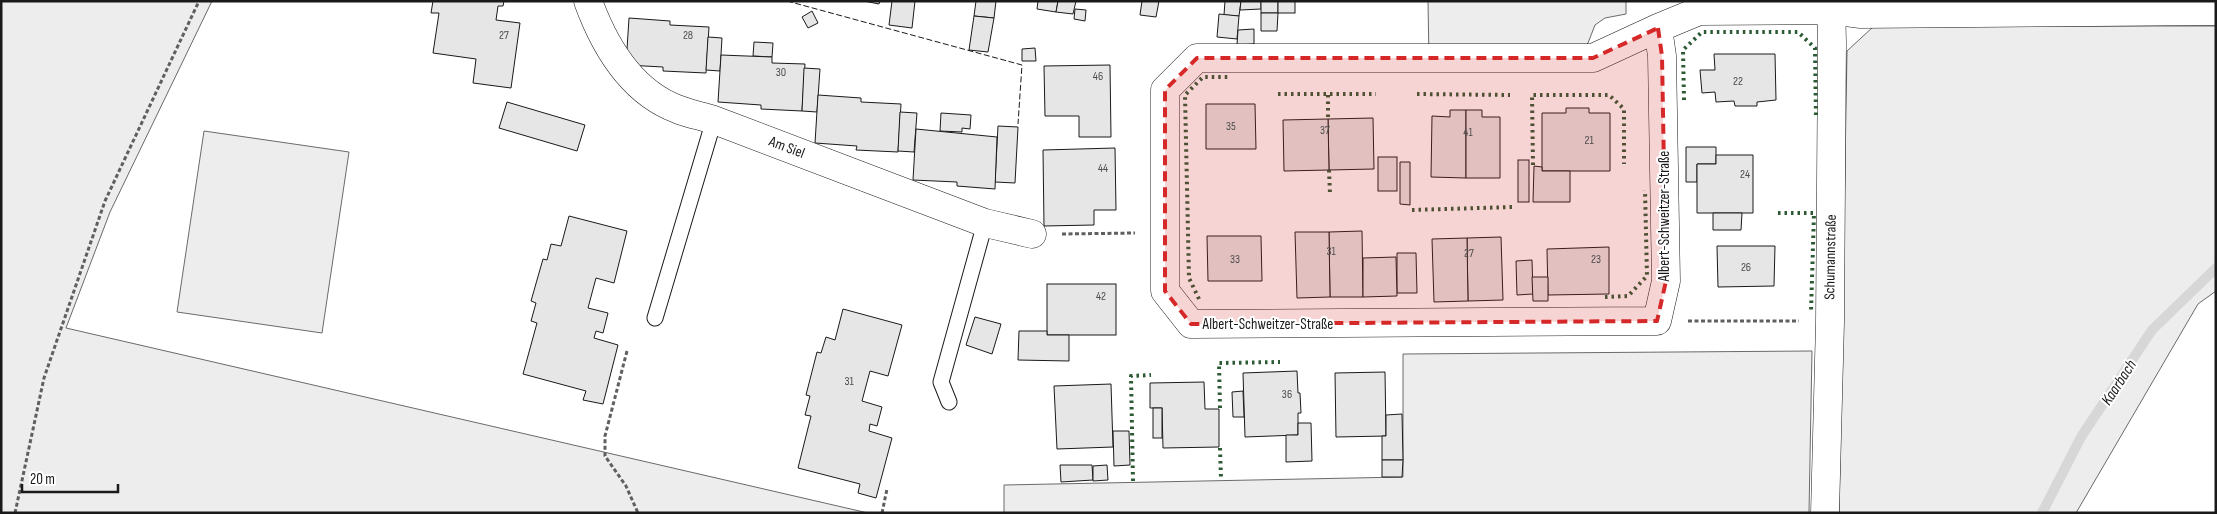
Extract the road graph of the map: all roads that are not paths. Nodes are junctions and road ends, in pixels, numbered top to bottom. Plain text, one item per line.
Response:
1 (588, 1) edge
2 (1831, 6) edge
3 (2216, 11) edge
4 (1658, 28) junction
5 (714, 120) junction
6 (985, 223) junction
7 (1032, 234) road end
8 (654, 318) dead end
9 (949, 402) dead end
10 (1825, 513) edge

1 - 5 street, Am Siel
2 - 3 street, Albert-Schweitzer-Straße
2 - 4 street, Albert-Schweitzer-Straße
2 - 10 street, Schumannstraße
4 - 4 street, Albert-Schweitzer-Straße
5 - 6 street, Am Siel
5 - 8 lane
6 - 7 street, Am Siel
6 - 9 lane

